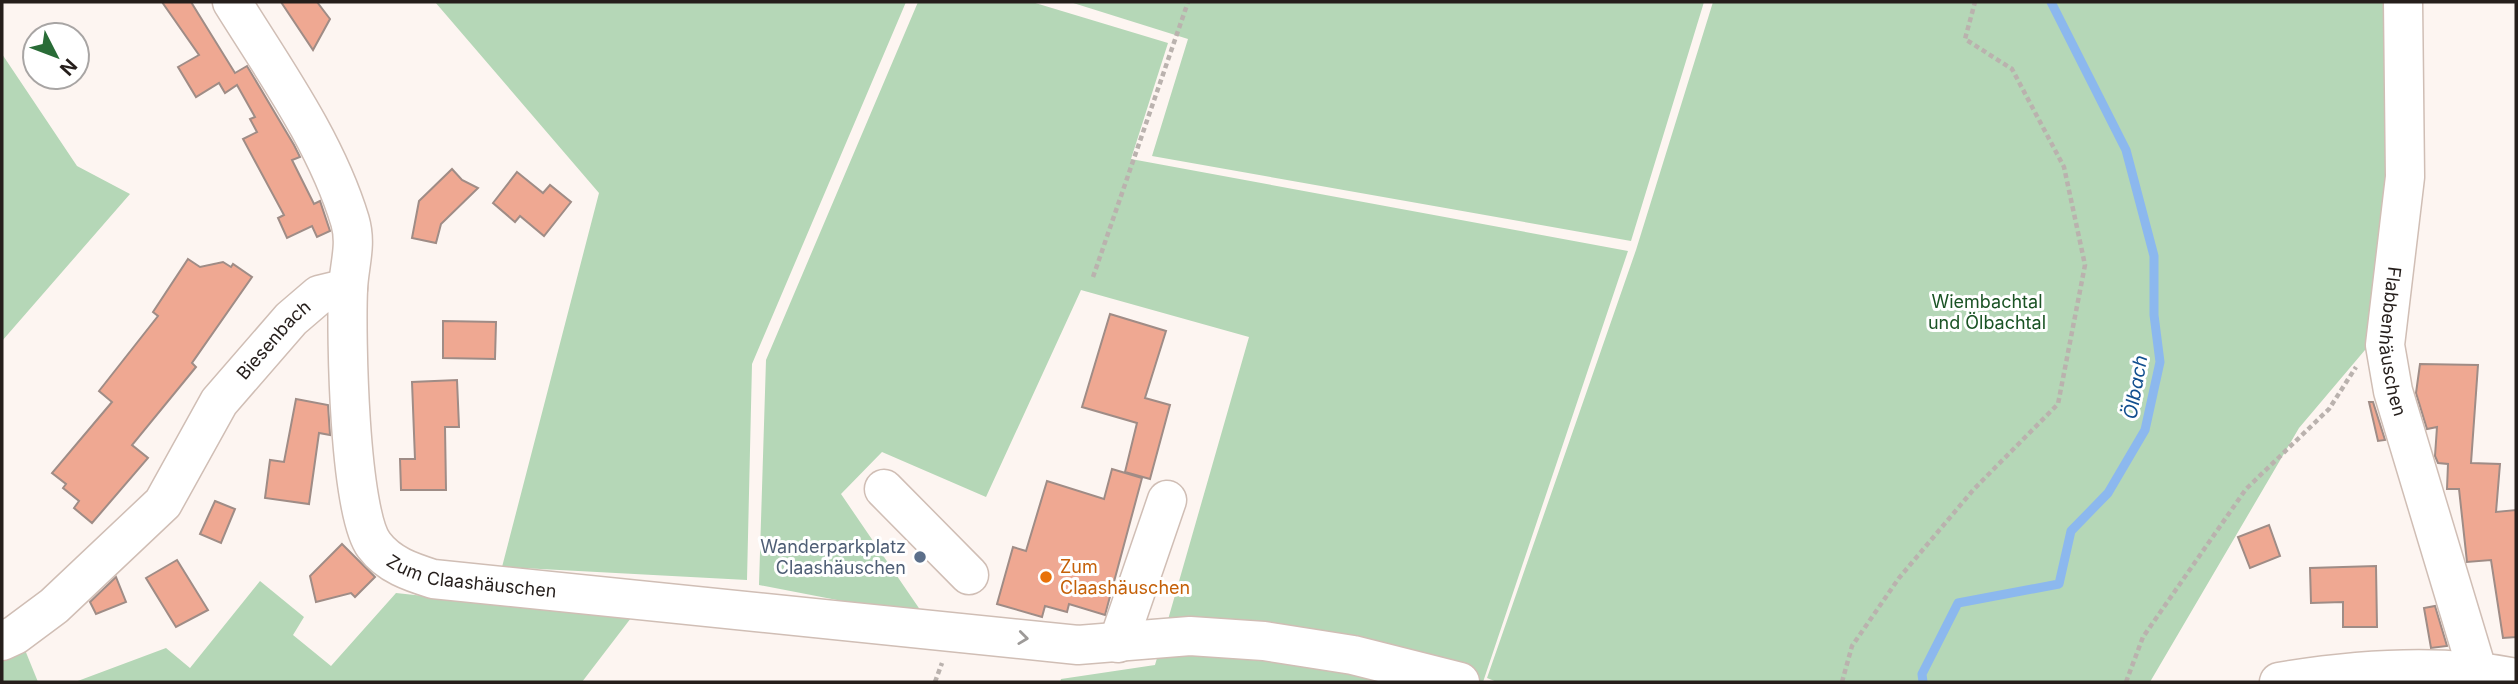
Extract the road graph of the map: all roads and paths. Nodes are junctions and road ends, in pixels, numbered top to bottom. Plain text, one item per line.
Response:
1 (232, 2) edge
2 (1188, 2) edge
3 (1975, 2) edge
4 (2403, 2) edge
5 (1093, 277) dead end
6 (348, 288) junction
7 (2385, 345) junction
8 (884, 489) dead end
9 (1167, 500) dead end
10 (969, 575) dead end
11 (2, 641) edge
12 (1118, 643) junction
13 (2477, 670) junction
14 (2516, 678) edge
15 (1460, 682) edge
16 (1842, 682) edge
17 (2126, 682) edge
18 (2280, 682) edge

1 - 6 street
2 - 5 path
3 - 16 path
4 - 7 street, Flabbenhäuschen
6 - 11 street, Biesenbach
6 -> 12 street, Zum Claashäuschen
7 - 13 street, Flabbenhäuschen
7 - 17 path
8 - 10 street
9 - 12 street
12 - 15 street, Zum Claashäuschen
13 - 14 street
13 - 18 street

